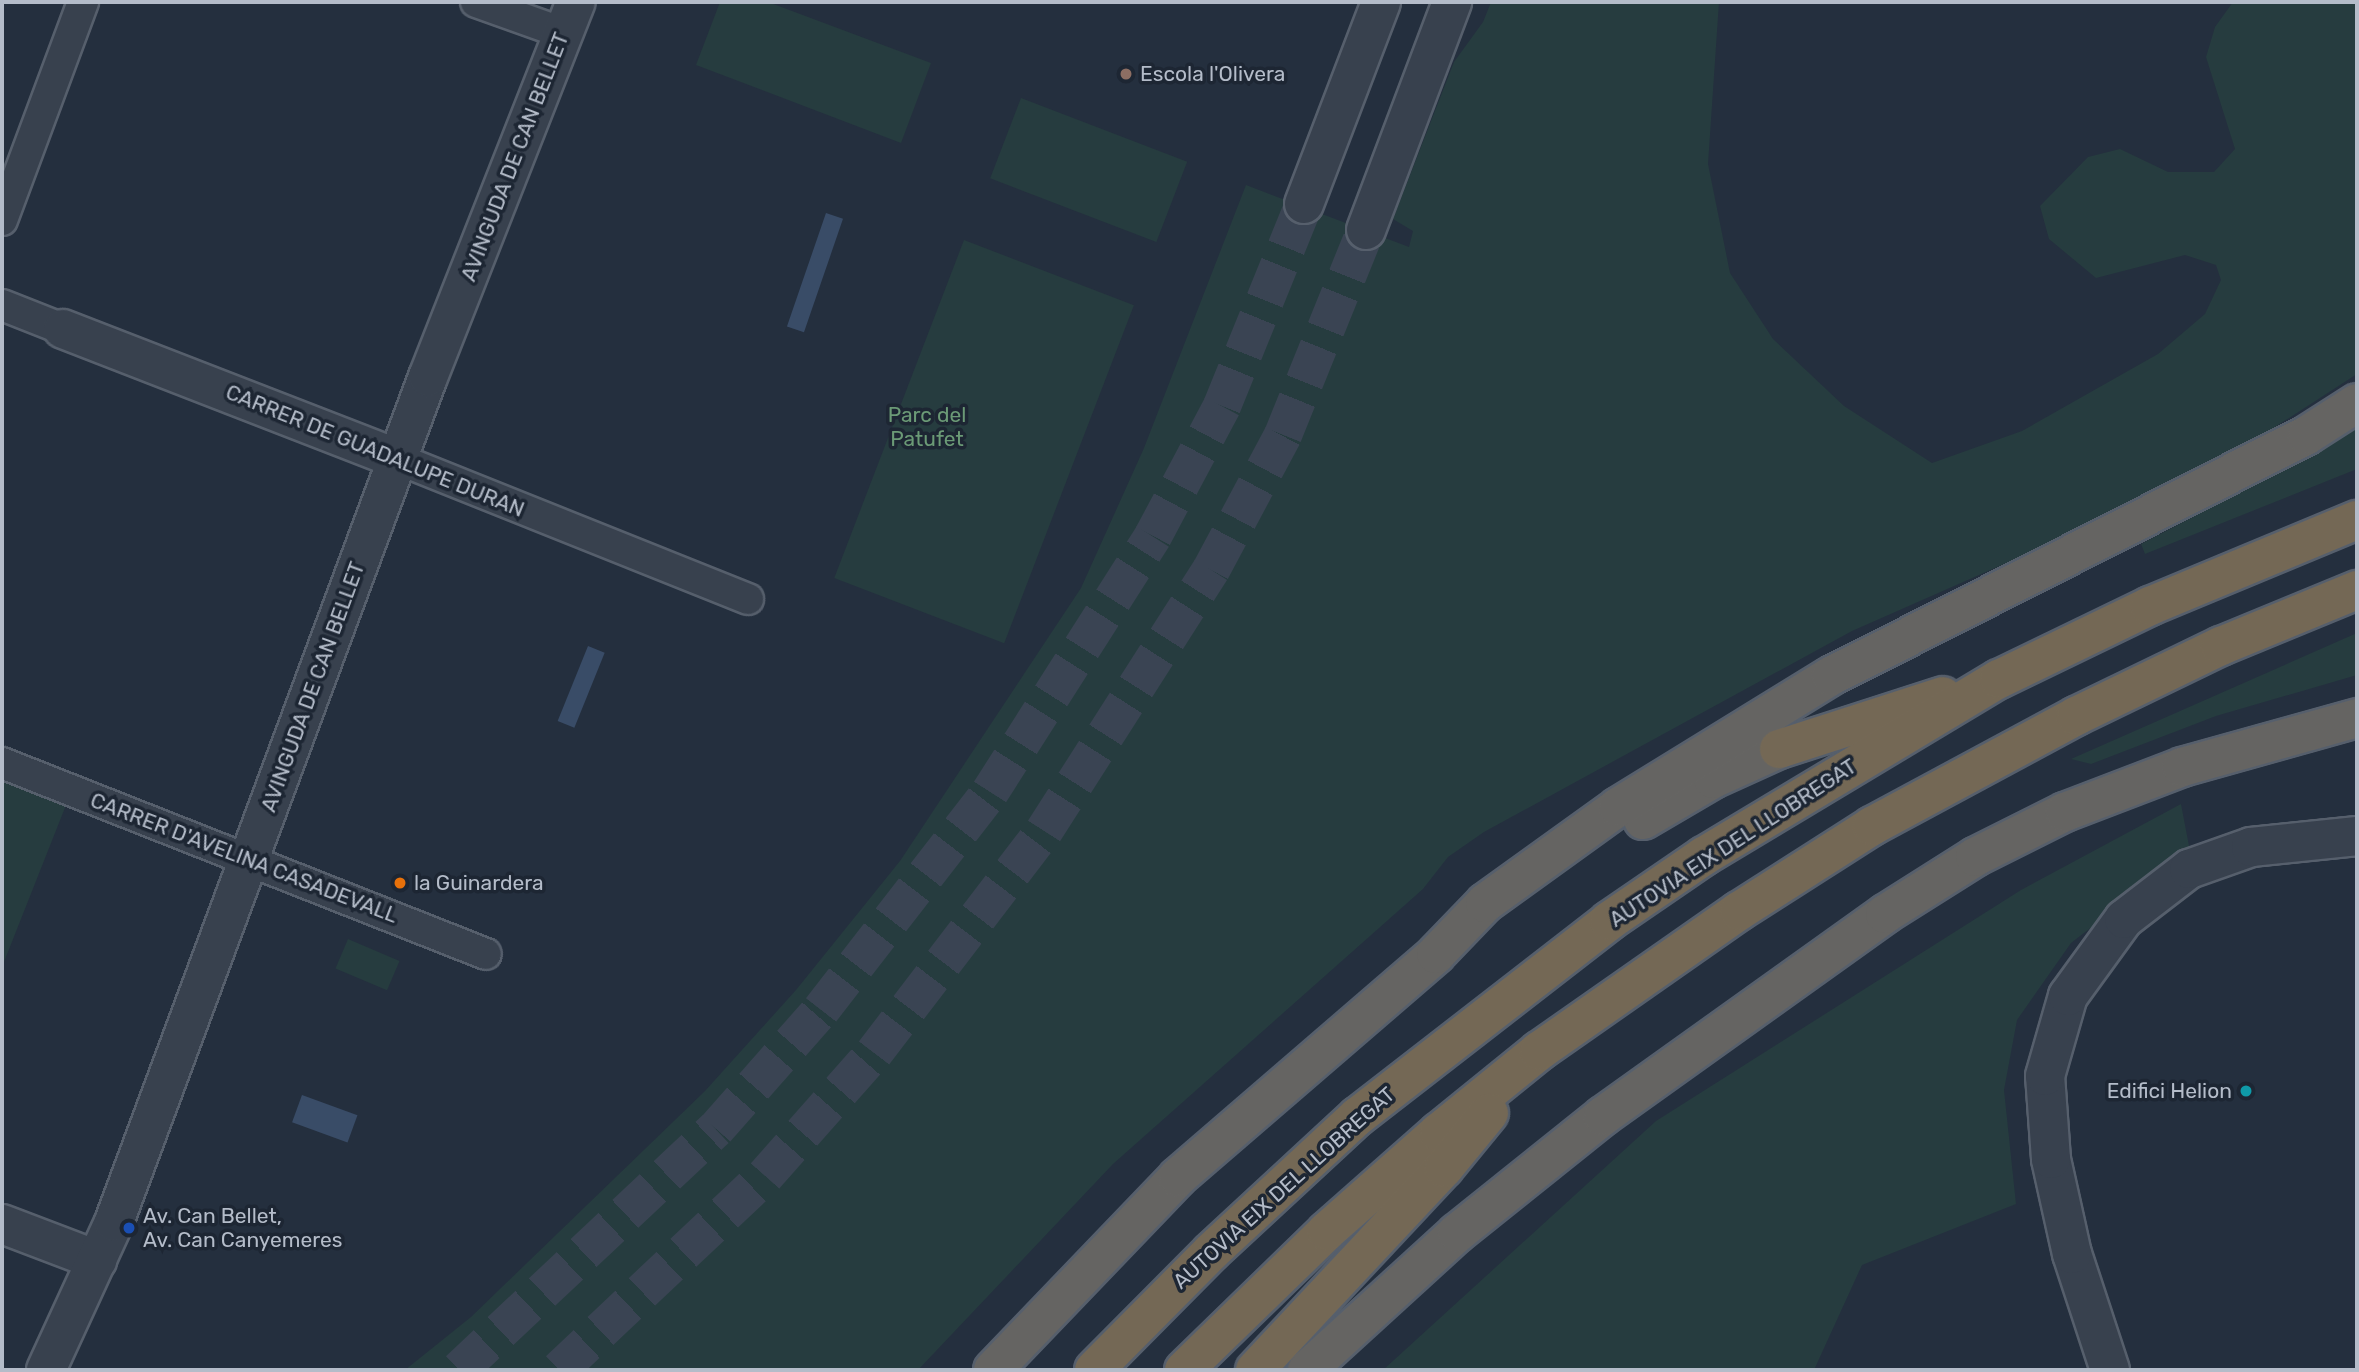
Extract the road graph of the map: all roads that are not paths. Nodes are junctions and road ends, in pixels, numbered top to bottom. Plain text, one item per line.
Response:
1 (83, 2) edge
2 (476, 2) edge
3 (1381, 2) edge
4 (1452, 2) edge
5 (570, 17) edge
6 (1304, 204) tunnel mouth
7 (2, 220) edge
8 (1366, 230) tunnel mouth
9 (2, 305) edge
10 (64, 329) joint
11 (2357, 404) edge
12 (398, 459) junction
13 (2357, 520) edge
14 (2357, 590) edge
15 (748, 599) dead end
16 (1998, 679) junction
17 (2357, 718) edge
18 (2, 763) edge
19 (2357, 836) edge
20 (249, 858) junction
21 (486, 954) dead end
22 (1436, 954) junction
23 (1539, 1051) junction
24 (2, 1224) edge
25 (97, 1260) junction
26 (46, 1370) edge
27 (993, 1370) edge
28 (1094, 1370) edge
29 (1184, 1370) edge
30 (1255, 1370) edge
31 (1307, 1370) edge
32 (2110, 1370) edge

1 - 7 street
2 - 5 street
3 - 6 street
4 - 8 street
5 - 12 street, AVINGUDA DE CAN BELLET
9 - 10 street, CARRER DE GUADALUPE DURAN
10 - 12 street, CARRER DE GUADALUPE DURAN
11 - 22 highway
12 - 15 street, CARRER DE GUADALUPE DURAN
12 - 20 street, AVINGUDA DE CAN BELLET
13 - 16 highway, AUTOVIA EIX DEL LLOBREGAT
14 - 23 highway
16 - 22 highway
16 - 28 highway, AUTOVIA EIX DEL LLOBREGAT
17 - 31 highway
18 - 20 street, CARRER D'AVELINA CASADEVALL
19 - 32 street
20 - 21 street, CARRER D'AVELINA CASADEVALL
20 - 25 street, AVINGUDA DE CAN BELLET
22 - 27 highway
23 - 29 highway
23 - 30 highway
24 - 25 street
25 - 26 street, AVINGUDA DE CAN BELLET

